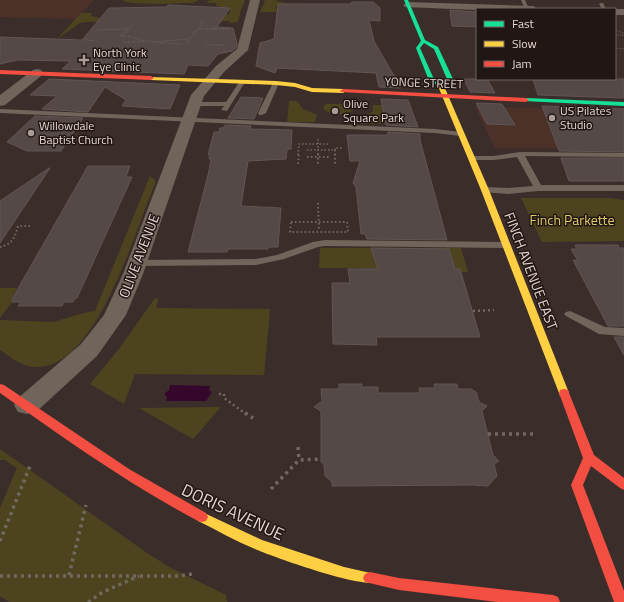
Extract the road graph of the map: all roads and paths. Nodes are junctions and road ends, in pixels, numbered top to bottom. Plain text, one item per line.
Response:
1 (255, 0) edge
2 (407, 2) edge
3 (511, 8) edge
4 (202, 21) dead end
5 (133, 25) dead end
6 (129, 29) junction
7 (199, 29) junction
8 (96, 30) dead end
9 (232, 30) dead end
10 (189, 39) junction
11 (86, 40) dead end
12 (96, 41) dead end
13 (140, 41) junction
14 (424, 41) junction
15 (123, 42) dead end
16 (162, 42) junction
17 (186, 43) dead end
18 (182, 44) dead end
19 (206, 45) dead end
20 (224, 50) dead end
21 (0, 72) edge
22 (37, 73) junction
23 (210, 80) junction
24 (242, 82) junction
25 (276, 83) junction
26 (295, 85) junction
27 (408, 85) dead end
28 (428, 86) dead end
29 (441, 86) junction
30 (453, 87) dead end
31 (444, 96) junction
32 (0, 102) edge
33 (624, 104) edge
34 (263, 106) dead end
35 (0, 111) edge
36 (191, 112) junction
37 (318, 127) junction
38 (461, 134) junction
39 (318, 144) junction
40 (329, 144) dead end
41 (342, 148) dead end
42 (307, 150) dead end
43 (318, 150) junction
44 (335, 150) junction
45 (520, 154) junction
46 (624, 154) edge
47 (307, 157) dead end
48 (318, 157) junction
49 (329, 157) dead end
50 (472, 158) junction
51 (298, 164) dead end
52 (318, 164) dead end
53 (336, 164) dead end
54 (538, 188) junction
55 (624, 188) edge
56 (485, 190) junction
57 (318, 203) dead end
58 (319, 222) junction
59 (30, 226) dead end
60 (318, 232) junction
61 (506, 245) junction
62 (0, 247) edge
63 (137, 263) junction
64 (494, 310) dead end
65 (473, 311) dead end
66 (570, 314) dead end
67 (624, 332) edge
68 (0, 388) edge
69 (219, 394) dead end
70 (27, 405) junction
71 (253, 418) dead end
72 (488, 434) dead end
73 (536, 434) dead end
74 (298, 447) dead end
75 (589, 458) junction
76 (321, 459) dead end
77 (299, 460) junction
78 (30, 466) dead end
79 (624, 485) edge
80 (271, 490) dead end
81 (86, 505) dead end
82 (0, 542) edge
83 (192, 574) dead end
84 (69, 575) junction
85 (141, 575) junction
86 (0, 576) edge
87 (88, 602) edge
88 (553, 602) edge
89 (621, 602) edge

1 - 23 street, OLIVE AVENUE
2 - 3 street
2 - 14 main road
4 - 7 path
5 - 6 path
6 - 8 path
6 - 13 path
7 - 9 path
7 - 10 path
10 - 16 path
10 - 17 path
11 - 12 path
13 - 15 path
13 - 16 path
14 - 29 main road
14 - 29 main road
16 - 18 path
19 - 20 path
21 - 22 main road, YONGE STREET
22 - 23 main road, YONGE STREET
22 - 32 street
23 - 24 main road, YONGE STREET
23 - 36 street, OLIVE AVENUE
24 - 25 main road, YONGE STREET
24 - 36 lane
25 - 26 main road, YONGE STREET
25 - 34 lane
26 - 27 main road, YONGE STREET
26 - 31 main road, YONGE STREET
28 - 29 main road, YONGE STREET
29 - 30 main road, YONGE STREET
29 - 31 main road, FINCH AVENUE EAST
31 - 33 main road, YONGE STREET
31 - 38 main road, FINCH AVENUE EAST
35 - 36 lane
36 - 37 lane
36 - 63 street, OLIVE AVENUE
37 - 38 lane
37 - 39 path
38 - 50 main road, FINCH AVENUE EAST
39 - 40 path
39 - 43 path
39 - 51 path
41 - 44 path
42 - 43 path
43 - 44 path
43 - 48 path
44 - 53 path
45 - 46 lane
45 - 50 lane
45 - 54 lane
47 - 48 path
48 - 49 path
48 - 52 path
50 - 56 main road, FINCH AVENUE EAST
54 - 55 lane
54 - 56 lane
56 - 61 main road, FINCH AVENUE EAST
57 - 58 path
58 - 60 path
58 - 60 path
58 - 60 path
59 - 62 path
61 - 63 lane
61 - 75 main road, FINCH AVENUE EAST
63 - 70 street, OLIVE AVENUE
64 - 65 path
66 - 67 lane
68 - 70 main road, DORIS AVENUE
69 - 71 path
70 - 88 main road, DORIS AVENUE
72 - 73 path
74 - 77 path
75 - 79 main road
75 - 89 main road
76 - 77 path
77 - 80 path
78 - 82 path
81 - 84 path
83 - 85 path
84 - 85 path
84 - 86 path
85 - 87 path

